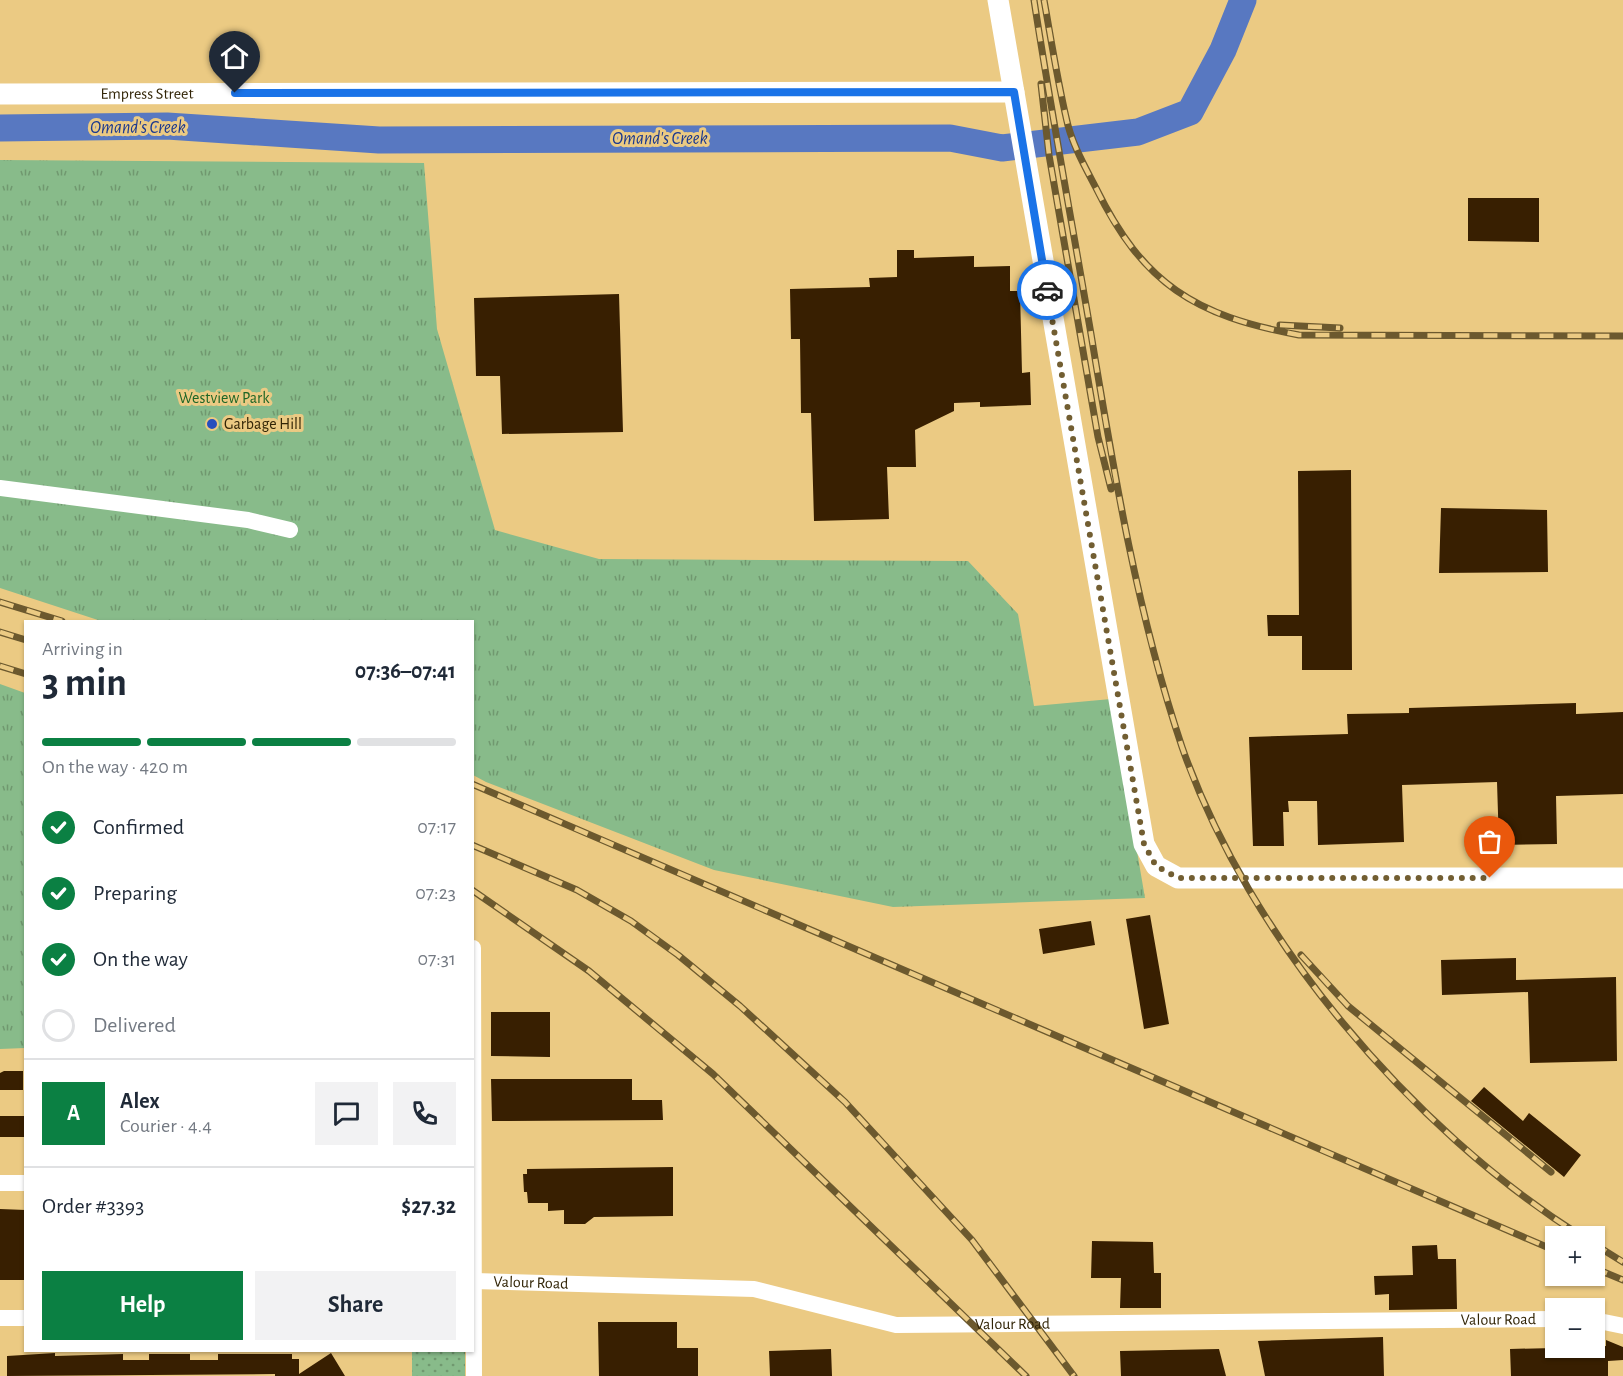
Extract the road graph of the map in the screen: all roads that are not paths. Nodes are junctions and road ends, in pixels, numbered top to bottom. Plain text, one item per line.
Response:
1 (998, 0) edge
2 (1014, 92) junction
3 (0, 93) edge
4 (0, 488) edge
5 (290, 530) dead end
6 (1623, 878) edge
7 (0, 1183) edge
8 (24, 1183) edge
9 (474, 1281) joint
10 (0, 1318) edge
11 (24, 1318) edge
12 (1545, 1319) edge
13 (1605, 1322) edge
14 (1623, 1326) edge
15 (474, 1376) edge

1 - 2 street
2 - 3 street, Empress Street
2 - 6 street
4 - 5 street
7 - 8 street
9 - 12 street, Valour Road
9 - 15 street
10 - 11 street
13 - 14 street

